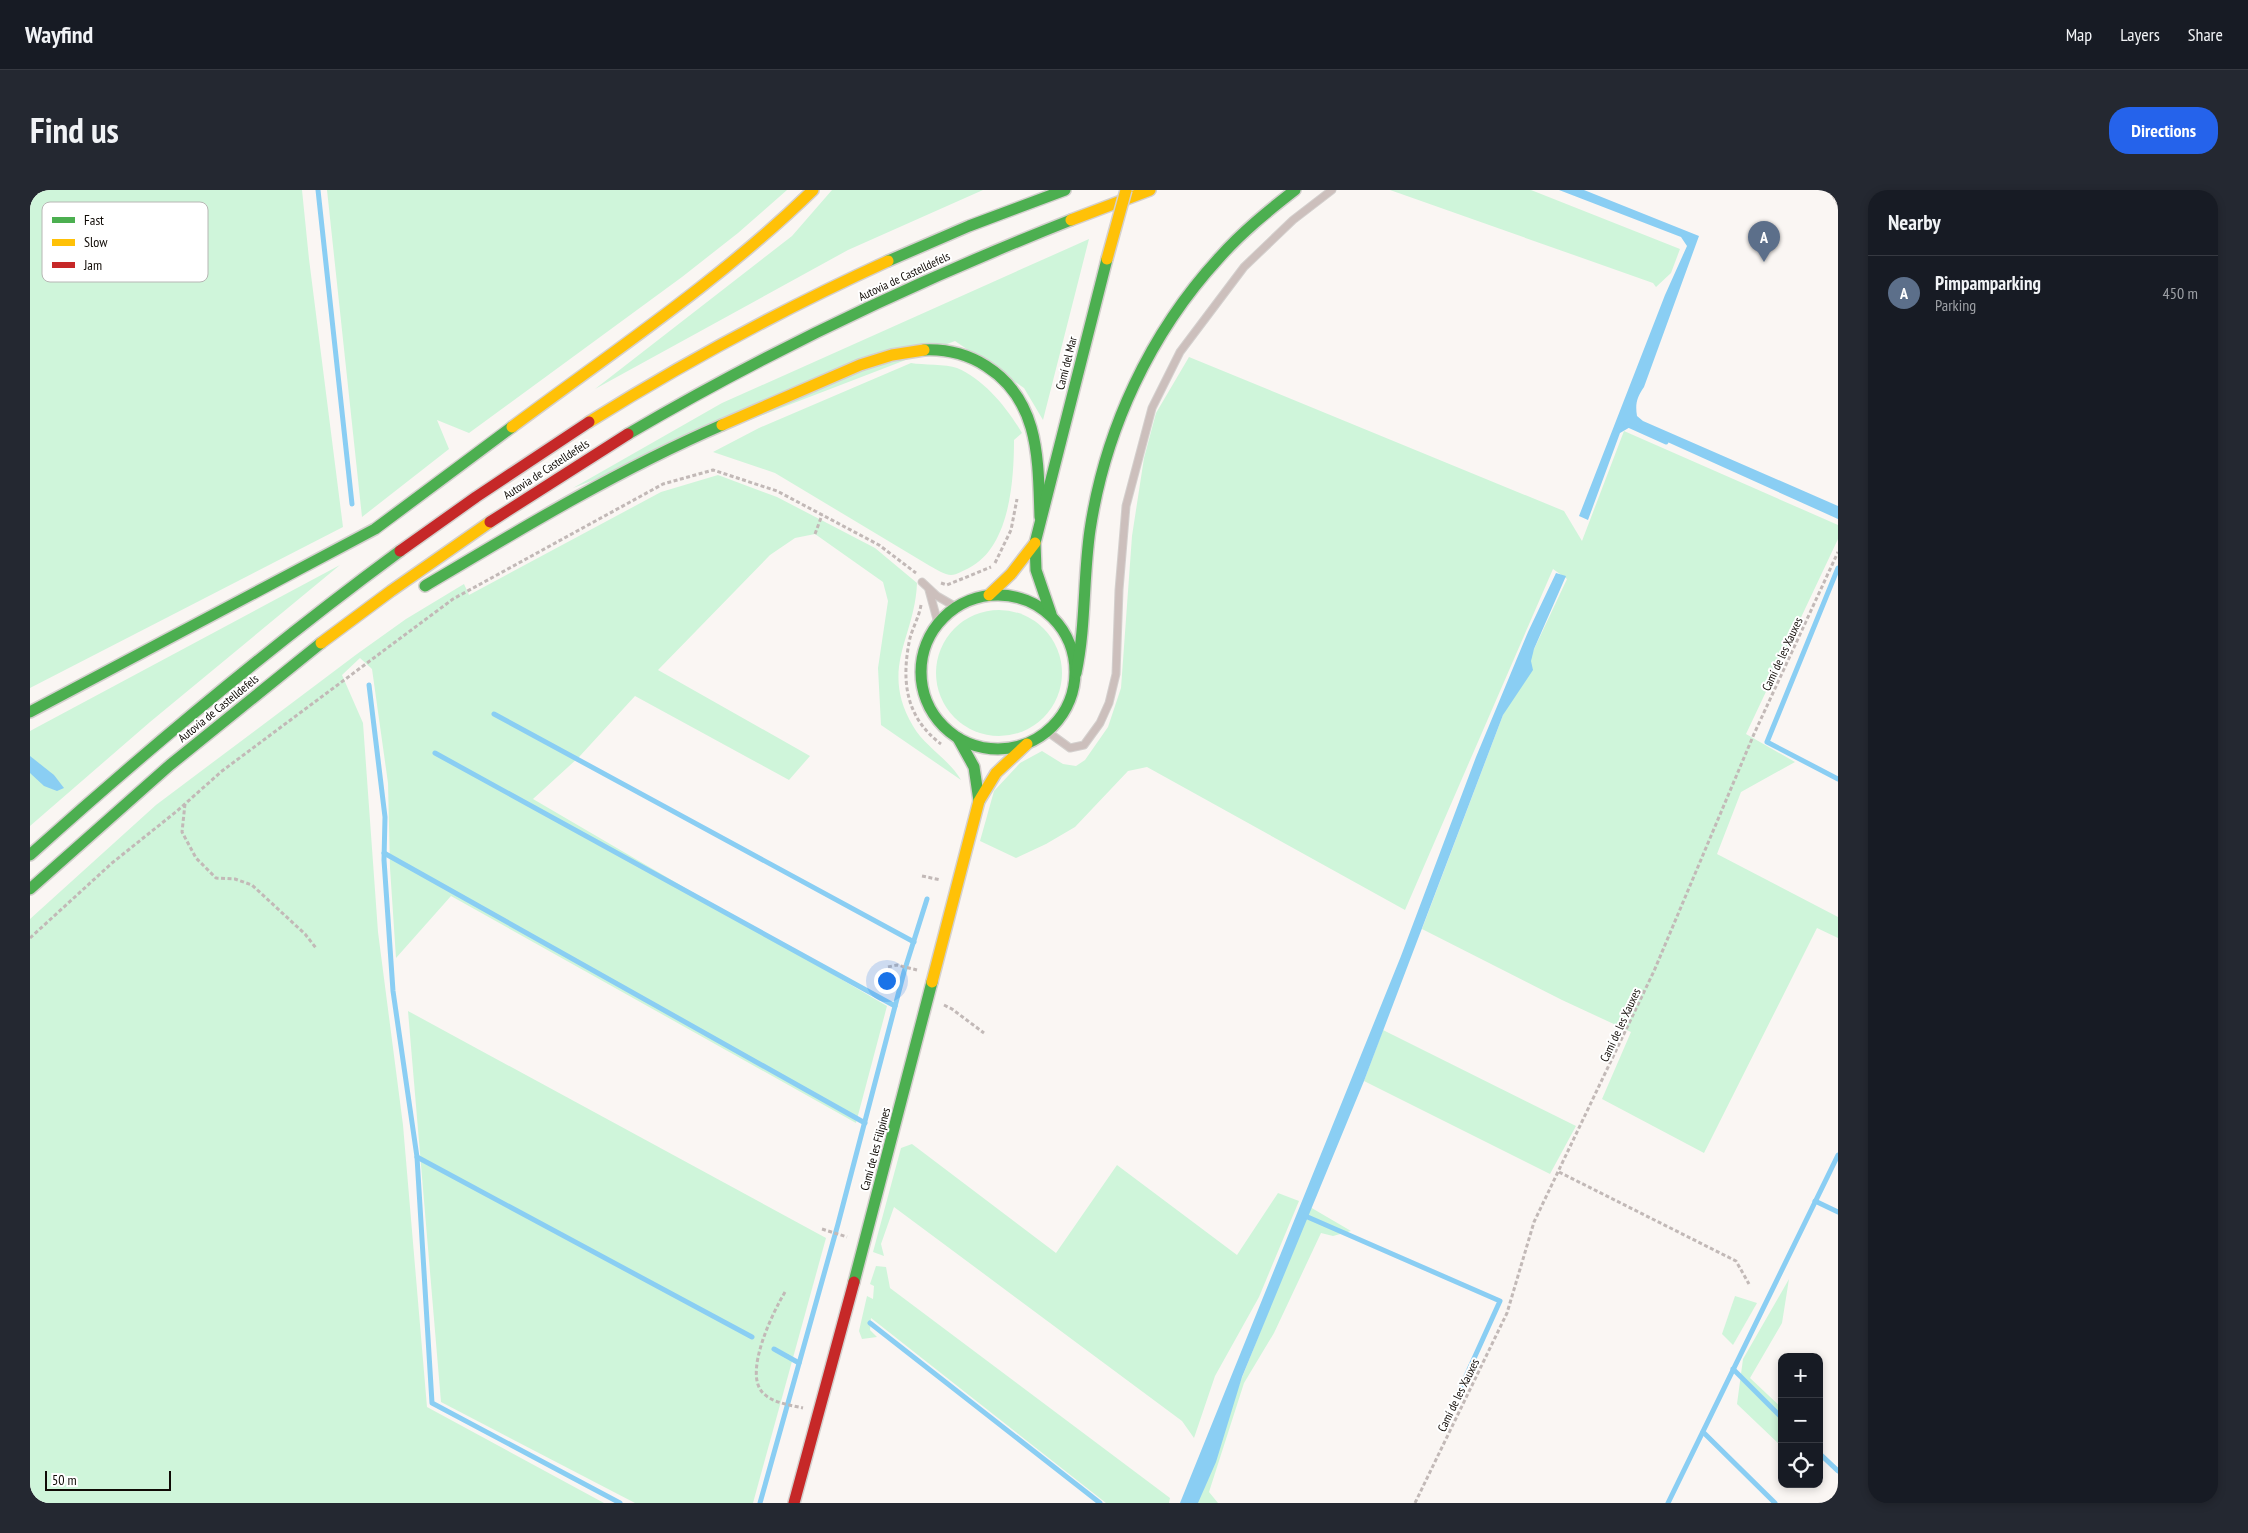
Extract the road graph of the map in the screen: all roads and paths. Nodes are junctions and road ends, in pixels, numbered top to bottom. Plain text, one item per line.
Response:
1 (813, 190) edge
2 (1065, 190) edge
3 (1126, 190) edge
4 (1150, 190) edge
5 (1296, 190) edge
6 (1332, 190) edge
7 (1830, 190) edge
8 (1838, 204) edge
9 (1017, 495) dead end
10 (822, 515) junction
11 (1040, 517) junction
12 (815, 534) dead end
13 (1035, 543) junction
14 (1838, 552) edge
15 (922, 582) joint
16 (929, 589) junction
17 (418, 590) dead end
18 (989, 595) junction
19 (956, 607) junction
20 (1051, 614) junction
21 (938, 623) junction
22 (360, 629) dead end
23 (1076, 673) junction
24 (282, 674) junction
25 (30, 712) edge
26 (1048, 732) junction
27 (958, 738) junction
28 (1027, 744) junction
29 (944, 747) dead end
30 (979, 801) junction
31 (185, 804) junction
32 (30, 855) edge
33 (30, 889) edge
34 (30, 938) edge
35 (316, 948) dead end
36 (888, 966) dead end
37 (912, 969) dead end
38 (928, 1001) junction
39 (984, 1034) dead end
40 (1559, 1172) junction
41 (822, 1229) dead end
42 (838, 1234) dead end
43 (1749, 1284) dead end
44 (785, 1292) dead end
45 (794, 1406) dead end
46 (794, 1503) edge
47 (1415, 1503) edge

1 - 25 main road
2 - 32 main road, Autovia de Castelldefels
3 - 11 main road, Camí del Mar, bridge
4 - 24 main road, Autovia de Castelldefels
5 - 23 main road
6 - 26 lane
7 - 8 path
9 - 16 path
10 - 12 path
10 - 15 path
10 - 31 path
11 - 13 main road, Camí del Mar
11 - 17 main road
13 - 18 main road, Camí del Mar
13 - 20 main road, Camí del Mar
14 - 40 path, Camí de les Xauxes
15 - 16 lane
16 - 19 lane
16 - 21 lane
16 - 29 path
18 - 19 main road
18 - 20 main road
19 - 21 main road
20 - 23 main road
21 - 27 main road
22 - 24 main road
23 - 26 main road
24 - 33 main road, Autovia de Castelldefels
26 - 28 main road
27 - 28 main road
27 - 30 main road
28 - 30 main road
30 - 38 main road, Camí de les Filipines
31 - 34 path
31 - 35 path
36 - 37 path
38 - 39 path
38 - 46 main road, Camí de les Filipines
40 - 43 path
40 - 47 path, Camí de les Xauxes
41 - 42 path
44 - 45 path

